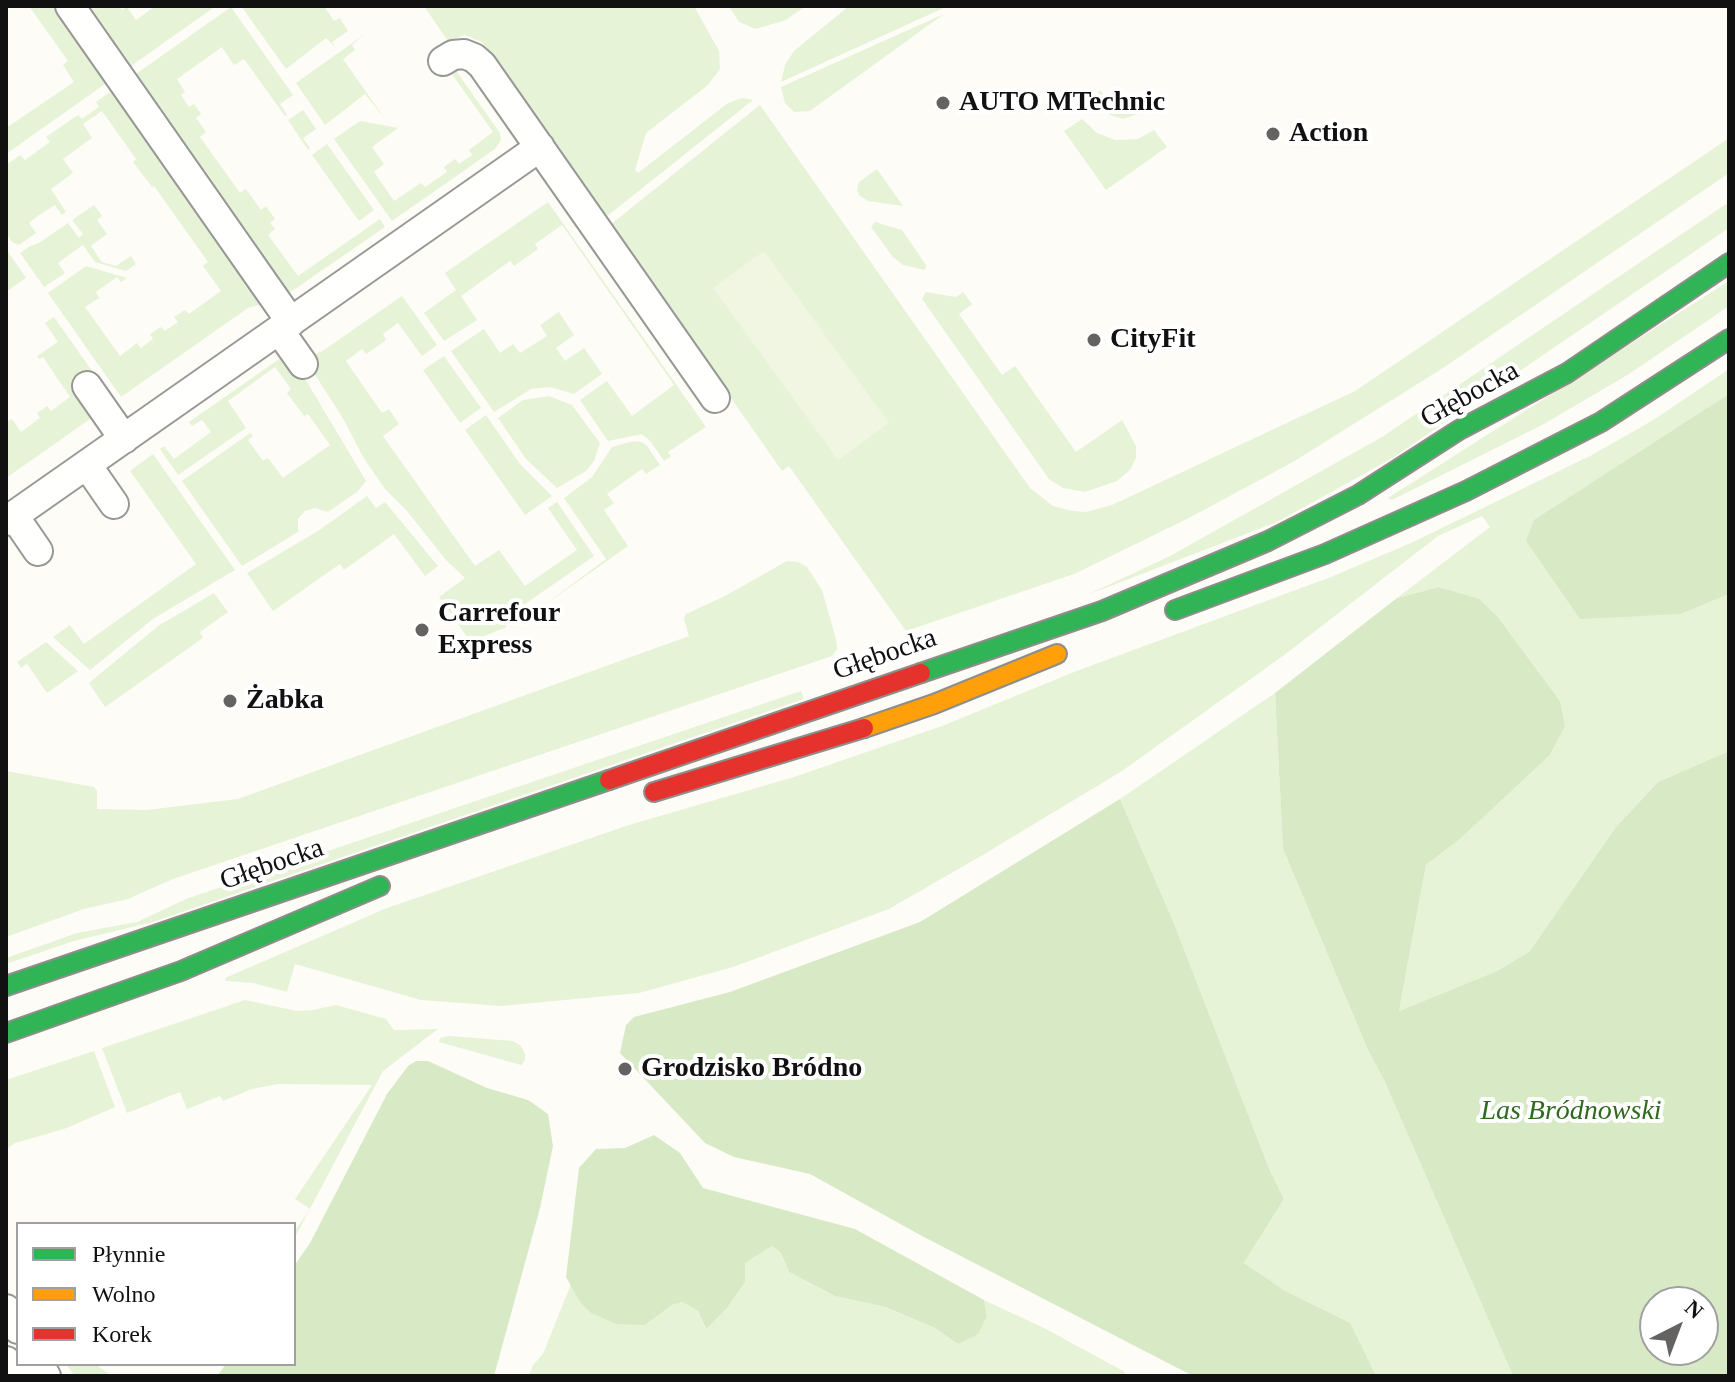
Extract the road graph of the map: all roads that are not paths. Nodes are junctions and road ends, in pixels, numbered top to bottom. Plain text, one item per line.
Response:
1 (70, 6) edge
2 (443, 61) dead end
3 (540, 147) junction
4 (1729, 263) edge
5 (285, 326) junction
6 (1729, 339) edge
7 (303, 364) dead end
8 (87, 386) dead end
9 (715, 398) dead end
10 (124, 439) junction
11 (87, 465) junction
12 (114, 504) dead end
13 (10, 519) edge
14 (38, 551) dead end
15 (1154, 618) dead end
16 (1078, 646) dead end
17 (631, 799) dead end
18 (402, 878) dead end
19 (6, 986) edge
20 (6, 1033) edge
21 (6, 1361) edge
22 (16, 1376) edge

1 - 5 street
2 - 3 street
3 - 5 street
3 - 9 street
4 - 19 street, Głębocka
5 - 7 street
5 - 10 street
6 - 15 street
8 - 10 street
10 - 11 street
11 - 12 street
11 - 13 street
13 - 14 street
16 - 17 street
18 - 20 street, Głębocka
21 - 22 street

